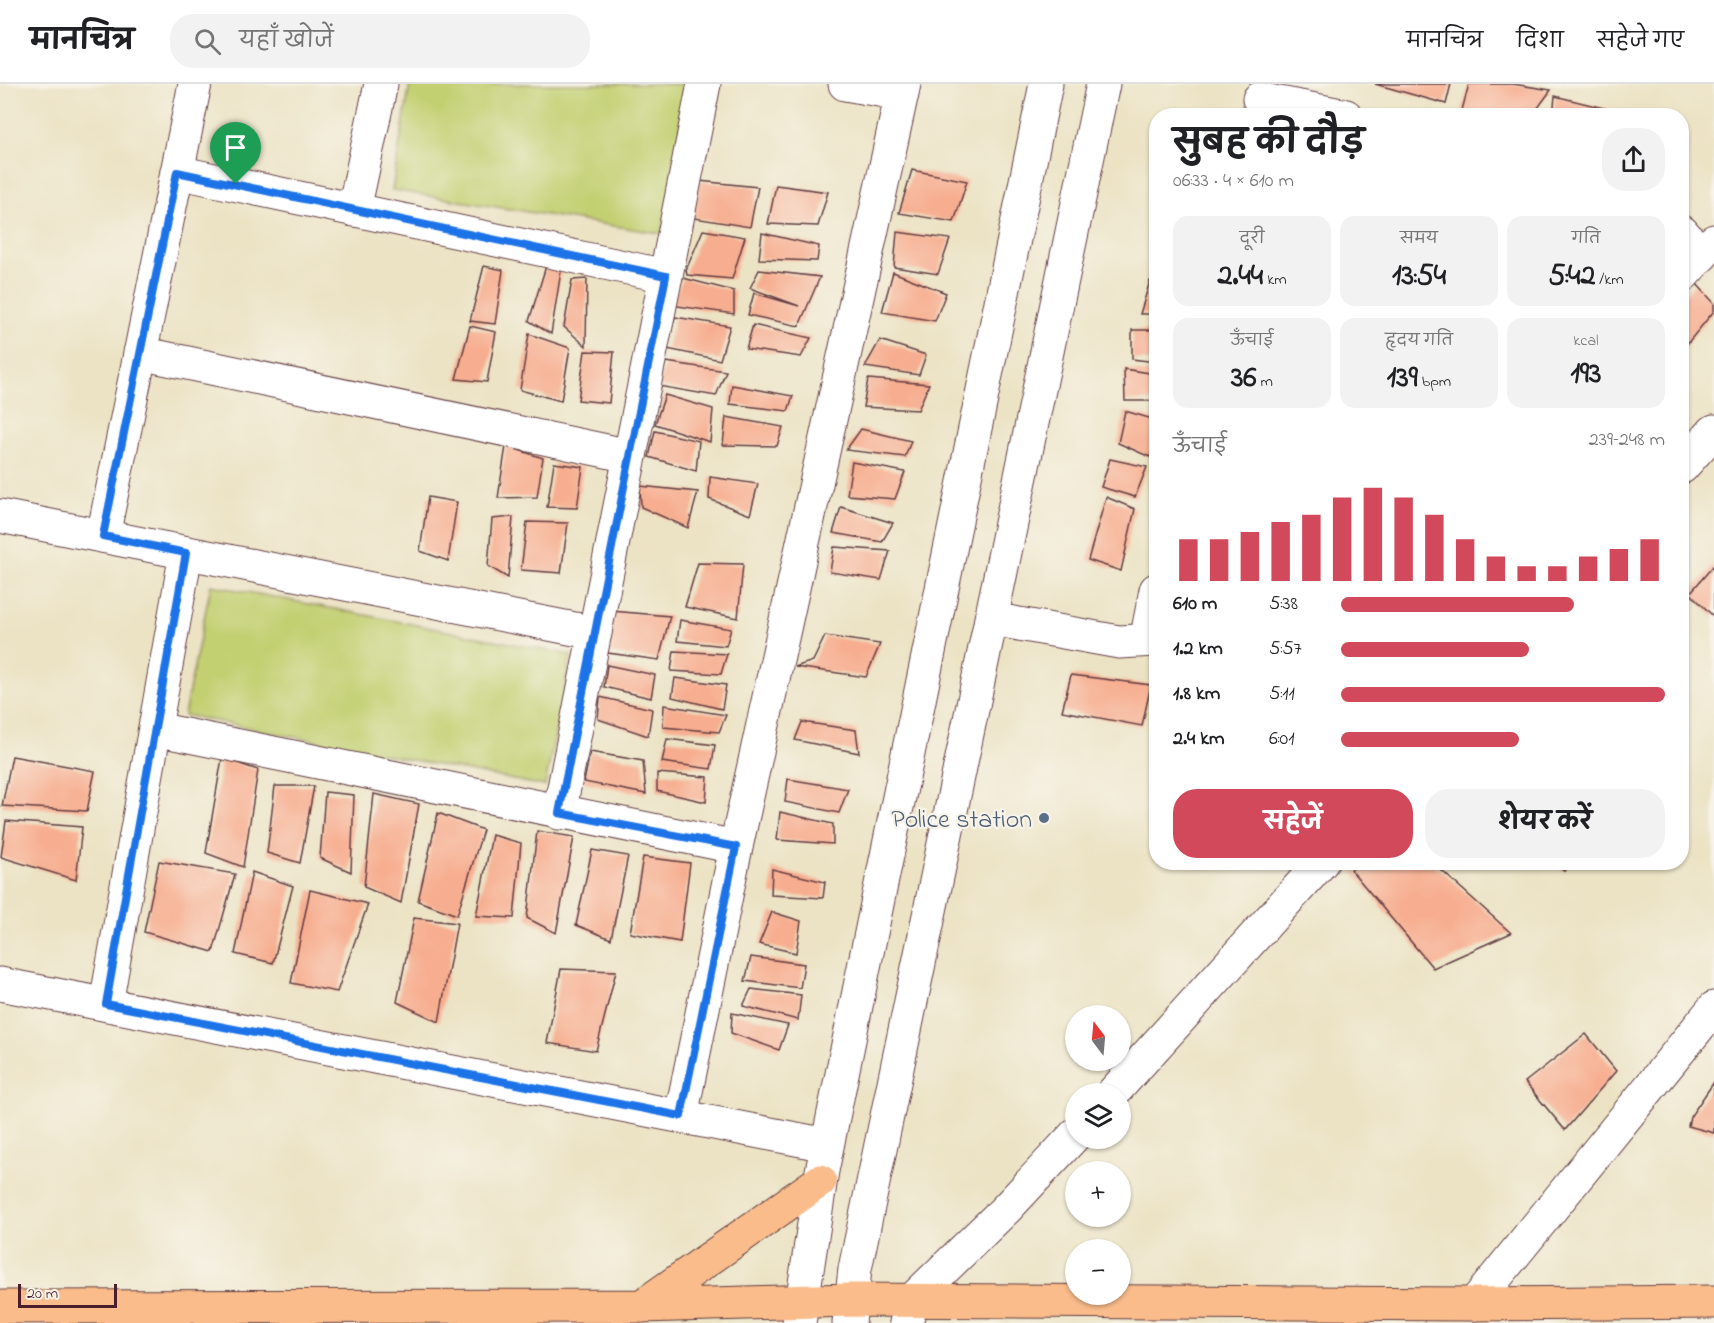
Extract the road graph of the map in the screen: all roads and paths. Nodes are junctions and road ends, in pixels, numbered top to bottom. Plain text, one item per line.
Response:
1 (195, 84) edge
2 (381, 84) edge
3 (704, 84) edge
4 (845, 84) edge
5 (1046, 84) edge
6 (1103, 84) edge
7 (903, 89) edge
8 (1258, 99) edge
9 (1305, 108) edge
10 (177, 172) junction
11 (354, 210) junction
12 (666, 276) junction
13 (140, 353) junction
14 (1714, 431) edge
15 (630, 456) junction
16 (1689, 459) edge
17 (0, 516) edge
18 (103, 536) junction
19 (186, 553) junction
20 (991, 619) junction
21 (595, 633) junction
22 (1149, 640) edge
23 (155, 729) junction
24 (559, 813) junction
25 (736, 847) junction
26 (1315, 870) edge
27 (0, 984) edge
28 (106, 1004) junction
29 (1714, 1008) edge
30 (1122, 1083) edge
31 (681, 1116) junction
32 (827, 1145) junction
33 (1065, 1146) edge
34 (820, 1181) junction
35 (1714, 1302) edge
36 (1474, 1304) junction
37 (642, 1306) junction
38 (0, 1307) edge
39 (850, 1311) edge
40 (800, 1312) edge
41 (909, 1312) edge

1 - 10 street
2 - 11 street
3 - 12 street
4 - 7 street
5 - 32 street
6 - 20 street
7 - 25 street
8 - 9 street
10 - 11 street
10 - 13 street
11 - 12 street
12 - 15 street
13 - 15 street
13 - 18 street
14 - 16 street
15 - 21 street
17 - 18 street
18 - 19 street
19 - 21 street
19 - 23 street
20 - 22 street
20 - 39 street
21 - 24 street
23 - 24 street
23 - 28 street
24 - 25 street
25 - 31 street
26 - 30 street
27 - 28 street
28 - 31 street
29 - 36 street
31 - 32 street
32 - 34 street
33 - 41 street
34 - 37 main road
34 - 40 street
35 - 36 main road
36 - 41 main road
37 - 38 main road
37 - 40 main road
39 - 40 main road
39 - 41 main road

